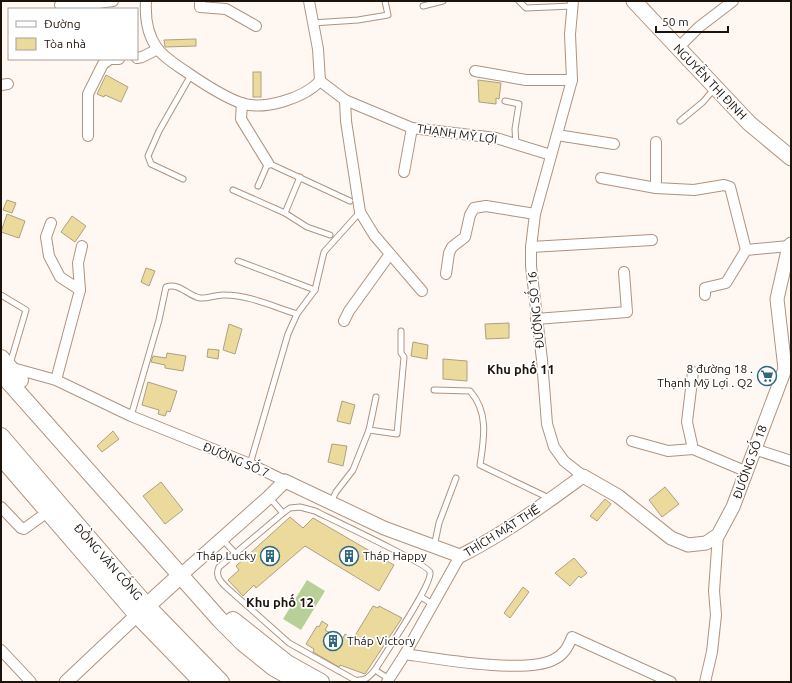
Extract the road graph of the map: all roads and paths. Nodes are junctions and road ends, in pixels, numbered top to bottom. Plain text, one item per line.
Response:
1 (113, 1) edge
2 (146, 1) edge
3 (200, 1) edge
4 (309, 1) edge
5 (385, 1) edge
6 (442, 1) edge
7 (519, 1) edge
8 (634, 1) edge
9 (733, 1) edge
10 (572, 4) edge
11 (60, 5) dead end
12 (423, 6) dead end
13 (312, 23) junction
14 (256, 26) dead end
15 (158, 49) junction
16 (677, 49) junction
17 (138, 58) edge
18 (109, 60) edge
19 (475, 71) dead end
20 (191, 75) junction
21 (572, 80) junction
22 (320, 81) junction
23 (715, 88) junction
24 (345, 100) junction
25 (505, 101) dead end
26 (242, 103) junction
27 (680, 121) dead end
28 (412, 128) junction
29 (557, 134) junction
30 (88, 136) dead end
31 (656, 142) dead end
32 (516, 144) junction
33 (614, 144) dead end
34 (551, 155) junction
35 (791, 158) edge
36 (268, 163) junction
37 (404, 172) dead end
38 (300, 177) junction
39 (601, 178) dead end
40 (183, 179) dead end
41 (258, 186) dead end
42 (656, 188) junction
43 (233, 190) dead end
44 (350, 201) dead end
45 (360, 212) junction
46 (285, 213) junction
47 (535, 214) junction
48 (51, 223) dead end
49 (330, 235) dead end
50 (652, 240) dead end
51 (790, 245) edge
52 (82, 246) dead end
53 (531, 247) junction
54 (746, 250) junction
55 (390, 254) junction
56 (238, 261) dead end
57 (787, 268) edge
58 (624, 272) dead end
59 (446, 274) dead end
60 (80, 290) junction
61 (315, 290) junction
62 (422, 291) dead end
63 (1, 295) edge
64 (705, 295) dead end
65 (297, 314) junction
66 (536, 319) junction
67 (344, 321) dead end
68 (401, 331) dead end
69 (3, 368) edge
70 (788, 369) edge
71 (693, 372) dead end
72 (56, 380) junction
73 (434, 390) dead end
74 (376, 397) dead end
75 (131, 416) junction
76 (369, 430) junction
77 (1, 436) edge
78 (632, 441) dead end
79 (754, 448) junction
80 (693, 450) junction
81 (1, 457) edge
82 (791, 461) edge
83 (250, 464) junction
84 (745, 471) junction
85 (583, 476) junction
86 (456, 478) dead end
87 (285, 481) junction
88 (269, 497) junction
89 (552, 499) junction
90 (330, 502) junction
91 (1, 507) edge
92 (54, 508) junction
93 (283, 513) junction
94 (718, 535) junction
95 (221, 538) junction
96 (434, 548) junction
97 (235, 553) junction
98 (460, 556) junction
99 (181, 575) junction
100 (421, 597) junction
101 (434, 605) junction
102 (142, 611) junction
103 (1, 650) edge
104 (405, 654) junction
105 (375, 670) junction
106 (388, 680) edge
107 (31, 682) edge
108 (66, 682) edge
109 (202, 682) edge
110 (221, 682) edge
111 (299, 682) edge
112 (321, 682) edge
113 (671, 682) edge
114 (705, 682) edge

1 - 11 street
2 - 15 street
3 - 14 street
4 - 13 street
5 - 13 lane
6 - 12 lane
7 - 10 lane
8 - 16 main road, NGUYỄN THỊ ĐỊNH
9 - 16 street
10 - 21 street, ĐƯỜNG SỐ 16
13 - 22 street
15 - 17 street
15 - 20 street
16 - 23 main road, NGUYỄN THỊ ĐỊNH
18 - 30 street
19 - 21 street
20 - 26 street
20 - 40 lane
21 - 29 street, ĐƯỜNG SỐ 16
22 - 24 street, THẠNH MỸ LỢI
22 - 26 street
23 - 27 lane
23 - 35 main road, NGUYỄN THỊ ĐỊNH
24 - 28 street, THẠNH MỸ LỢI
24 - 45 street
25 - 32 lane
26 - 36 street
28 - 32 street, THẠNH MỸ LỢI
28 - 37 street
29 - 33 street
29 - 34 street, ĐƯỜNG SỐ 16
31 - 42 street
32 - 34 street, THẠNH MỸ LỢI
34 - 47 street, ĐƯỜNG SỐ 16
36 - 38 lane
36 - 41 lane
38 - 44 lane
38 - 46 lane
39 - 42 street
42 - 54 street
43 - 46 lane
45 - 55 street
45 - 61 lane
46 - 49 lane
47 - 53 street, ĐƯỜNG SỐ 16
47 - 59 street
48 - 60 street
50 - 53 street
51 - 54 street
51 - 57 street, ĐƯỜNG SỐ 18
52 - 60 street
53 - 66 street, ĐƯỜNG SỐ 16
54 - 64 street
55 - 62 street
55 - 67 street
56 - 61 lane
57 - 70 street, ĐƯỜNG SỐ 18
58 - 66 street
60 - 72 street
61 - 65 lane
63 - 69 lane
65 - 75 lane
65 - 83 lane
66 - 85 street, ĐƯỜNG SỐ 16
68 - 76 lane
69 - 72 street, ĐƯỜNG SỐ 7
69 - 99 main road
70 - 79 street, ĐƯỜNG SỐ 18
71 - 80 street
72 - 75 street, ĐƯỜNG SỐ 7
73 - 89 lane
74 - 76 lane
75 - 83 street, ĐƯỜNG SỐ 7
76 - 90 lane
77 - 92 main road, ĐỒNG VĂN CỐNG
78 - 80 street
79 - 82 street
79 - 84 street, ĐƯỜNG SỐ 18
80 - 84 street
81 - 92 main road, ĐỒNG VĂN CỐNG
83 - 87 street, ĐƯỜNG SỐ 7
84 - 94 street, ĐƯỜNG SỐ 18
85 - 89 street, THÍCH MẬT THỂ
85 - 94 street, ĐƯỜNG SỐ 16
86 - 96 lane
87 - 88 street
87 - 90 street, ĐƯỜNG SỐ 7
88 - 93 lane
88 - 95 street
89 - 98 street, THÍCH MẬT THỂ
90 - 96 street, ĐƯỜNG SỐ 7
91 - 92 street
92 - 102 main road, ĐỒNG VĂN CỐNG
93 - 97 lane
93 - 100 lane
94 - 114 street, ĐƯỜNG SỐ 18
95 - 97 lane
95 - 99 street
96 - 98 street, ĐƯỜNG SỐ 7
97 - 105 lane
98 - 101 street, THÍCH MẬT THỂ
99 - 102 main road
99 - 111 main road
99 - 112 main road
100 - 101 lane
100 - 105 lane
101 - 104 street, THÍCH MẬT THỂ
102 - 108 street
102 - 109 main road, ĐỒNG VĂN CỐNG
102 - 110 main road, ĐỒNG VĂN CỐNG
103 - 107 street
104 - 106 street, THÍCH MẬT THỂ
104 - 113 street
105 - 106 lane

